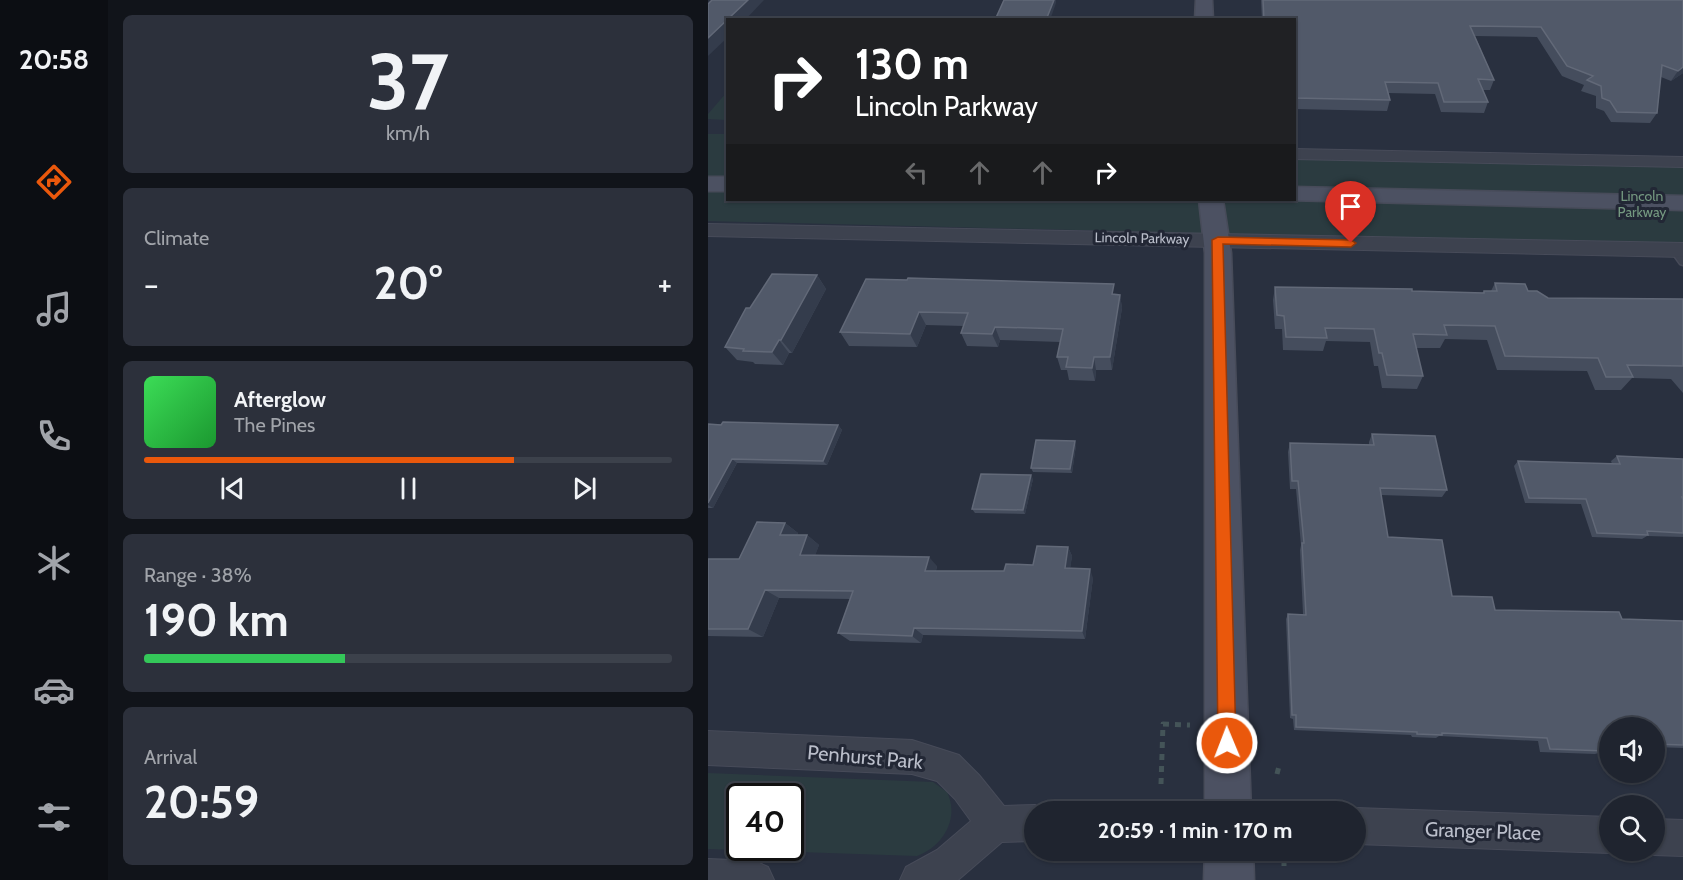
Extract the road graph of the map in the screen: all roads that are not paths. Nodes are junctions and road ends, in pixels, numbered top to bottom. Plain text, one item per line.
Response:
1 (1204, 0) edge
2 (1204, 18) edge
3 (1296, 154) edge
4 (1683, 162) edge
5 (708, 184) edge
6 (726, 184) edge
7 (1296, 194) edge
8 (1211, 201) edge
9 (1683, 203) edge
10 (708, 230) edge
11 (1218, 240) junction
12 (1680, 254) edge
13 (708, 748) edge
14 (1228, 801) edge
15 (1024, 823) edge
16 (995, 824) junction
17 (1366, 826) edge
18 (1599, 835) edge
19 (1665, 837) edge
20 (1683, 838) edge
21 (1229, 861) edge
22 (708, 878) edge
23 (755, 880) edge
24 (919, 880) edge
25 (1229, 880) edge

1 - 2 street
3 - 4 street
5 - 6 street
7 - 9 street
8 - 11 street
10 - 11 street, Lincoln Parkway
11 - 12 street, Lincoln Parkway
11 - 14 street
13 - 16 street, Penhurst Park
15 - 16 street
16 - 24 street
17 - 18 street, Granger Place
19 - 20 street
21 - 25 street
22 - 23 street

